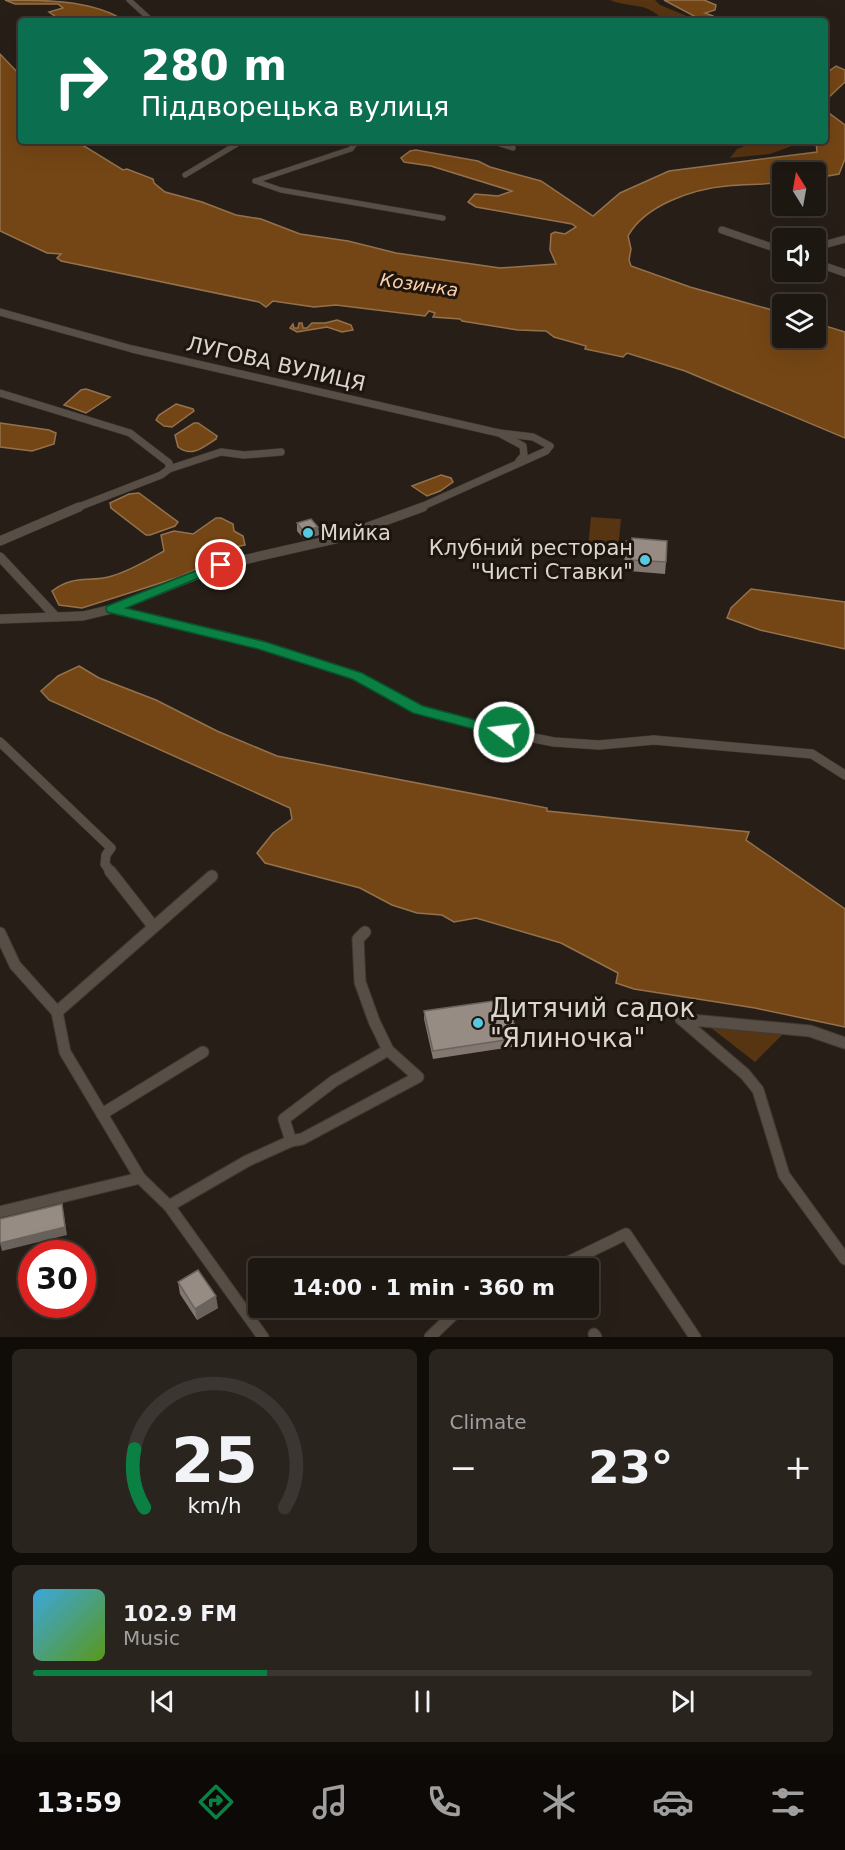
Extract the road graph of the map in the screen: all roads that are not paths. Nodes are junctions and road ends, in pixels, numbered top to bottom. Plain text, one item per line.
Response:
1 (129, 0) edge
2 (149, 18) edge
3 (237, 144) edge
4 (355, 144) edge
5 (500, 144) edge
6 (513, 148) dead end
7 (185, 175) dead end
8 (443, 218) dead end
9 (722, 230) dead end
10 (845, 239) edge
11 (826, 244) edge
12 (772, 247) edge
13 (826, 266) edge
14 (845, 273) edge
15 (0, 312) edge
16 (0, 393) edge
17 (499, 433) junction
18 (281, 452) dead end
19 (517, 464) junction
20 (169, 469) junction
21 (0, 541) edge
22 (0, 557) edge
23 (112, 609) junction
24 (56, 617) junction
25 (0, 619) edge
26 (0, 742) edge
27 (845, 774) edge
28 (212, 876) dead end
29 (153, 926) junction
30 (365, 932) dead end
31 (0, 933) edge
32 (57, 1012) junction
33 (845, 1043) edge
34 (388, 1050) junction
35 (203, 1052) dead end
36 (102, 1114) junction
37 (291, 1141) junction
38 (140, 1178) junction
39 (169, 1206) junction
40 (0, 1212) edge
41 (577, 1258) edge
42 (845, 1259) edge
43 (450, 1318) edge
44 (263, 1337) edge
45 (430, 1337) edge
46 (695, 1337) edge

1 - 2 street
3 - 7 street
4 - 8 street
5 - 6 street
9 - 12 street
10 - 11 street
13 - 14 street
15 - 17 street, ЛУГОВА ВУЛИЦЯ
16 - 20 street
17 - 19 street, ЛУГОВА ВУЛИЦЯ
17 - 19 street
18 - 20 street
19 - 23 street
20 - 21 street
22 - 24 street
23 - 24 street
23 - 27 street
24 - 25 street
26 - 29 street
28 - 29 street
29 - 32 street
30 - 34 street
31 - 32 street
32 - 36 street
33 - 42 street
34 - 37 street
34 - 37 street
35 - 36 street
36 - 38 street
37 - 39 street
38 - 39 street
38 - 40 street
39 - 44 street
41 - 46 street
43 - 45 street

